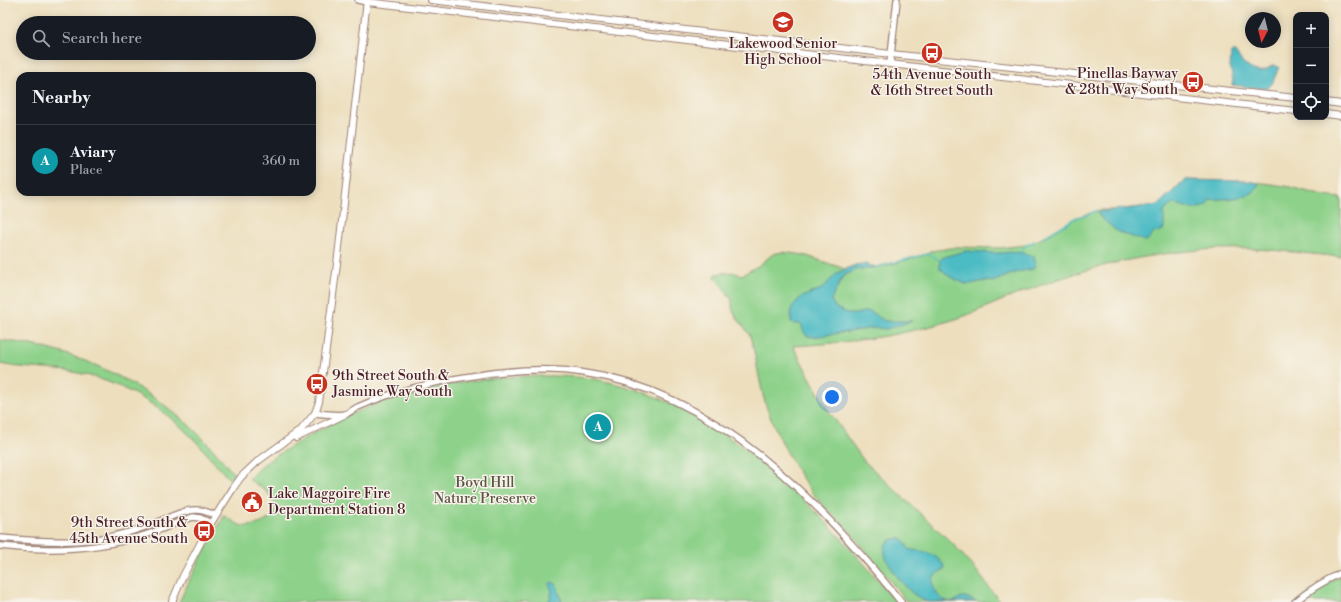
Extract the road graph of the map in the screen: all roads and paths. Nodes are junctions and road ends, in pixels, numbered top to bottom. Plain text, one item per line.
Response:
1 (358, 0) edge
2 (431, 0) edge
3 (897, 0) edge
4 (367, 1) edge
5 (891, 54) junction
6 (890, 64) junction
7 (1293, 98) edge
8 (1329, 102) edge
9 (1341, 104) edge
10 (1293, 111) edge
11 (1329, 114) edge
12 (1341, 116) edge
13 (316, 413) junction
14 (346, 414) junction
15 (285, 442) junction
16 (215, 515) junction
17 (211, 523) junction
18 (0, 538) edge
19 (0, 546) edge
20 (1341, 573) edge
21 (172, 602) edge
22 (901, 602) edge
23 (1295, 602) edge

1 - 4 street
2 - 5 main road
3 - 5 street
4 - 6 main road
4 - 13 main road
5 - 6 street
5 - 7 main road
6 - 10 main road
8 - 9 main road
11 - 12 main road
13 - 14 street
13 - 15 main road
14 - 15 main road
14 - 22 street
15 - 16 main road
16 - 17 main road
16 - 18 street
17 - 19 street
17 - 21 main road
20 - 23 street

